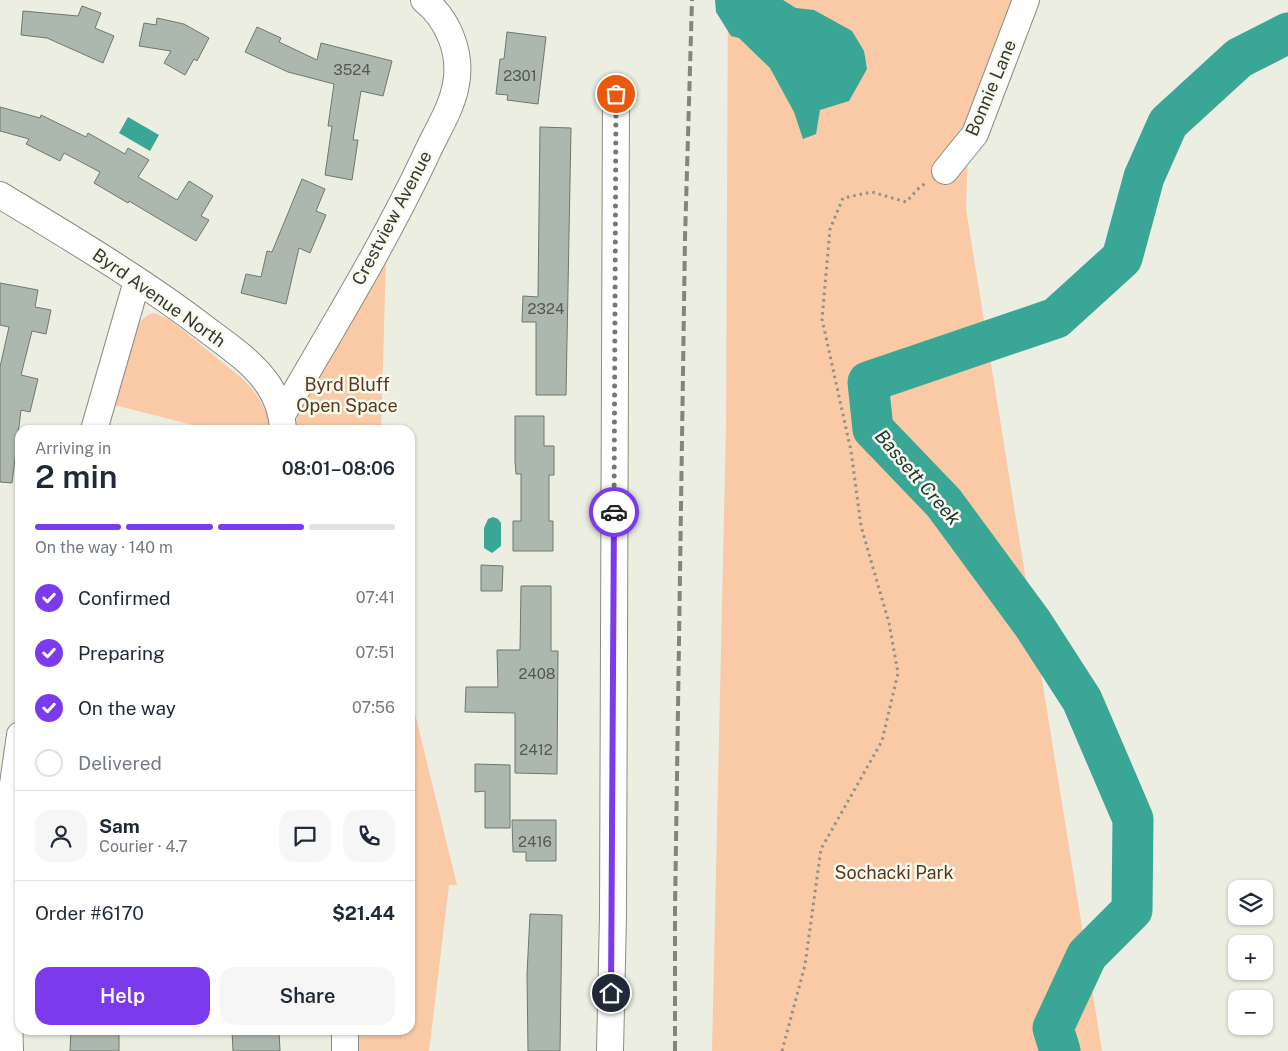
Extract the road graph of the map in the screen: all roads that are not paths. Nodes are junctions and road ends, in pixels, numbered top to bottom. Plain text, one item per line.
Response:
1 (1026, 0) edge
2 (430, 6) edge
3 (616, 94) dead end
4 (945, 172) road end
5 (0, 195) edge
6 (137, 281) junction
7 (283, 423) edge
8 (95, 425) edge
9 (15, 770) edge
10 (344, 1035) edge
11 (10, 1051) edge
12 (345, 1051) edge
13 (610, 1051) edge

1 - 4 street, Bonnie Lane
2 - 7 street, Crestview Avenue
3 - 13 street
5 - 6 street, Byrd Avenue North
6 - 7 street, Byrd Avenue North
6 - 8 street
9 - 11 street
10 - 12 street

